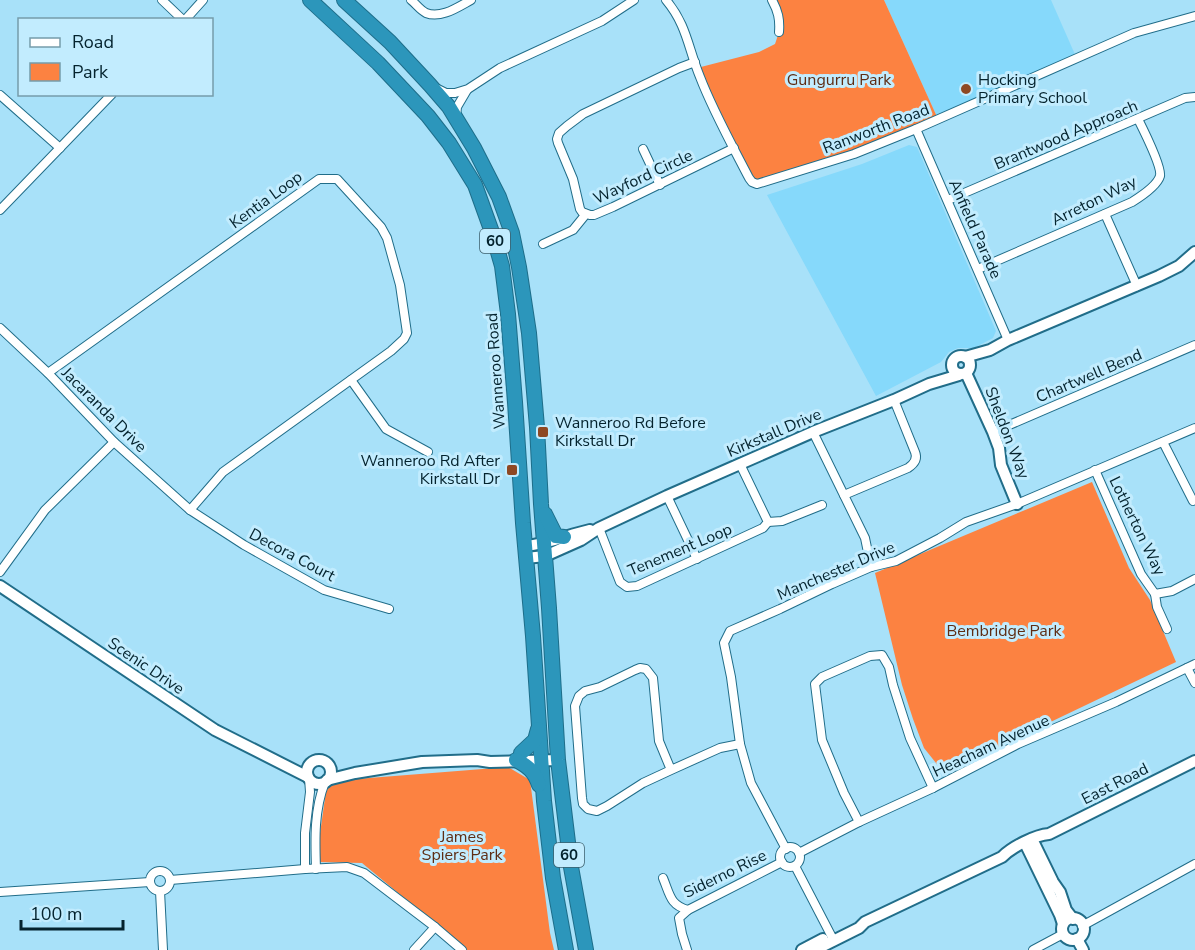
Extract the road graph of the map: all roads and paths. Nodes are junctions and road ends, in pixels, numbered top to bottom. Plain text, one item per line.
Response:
1 (162, 0) edge
2 (203, 0) edge
3 (310, 0) edge
4 (344, 0) edge
5 (411, 0) edge
6 (471, 0) edge
7 (634, 0) edge
8 (666, 0) edge
9 (772, 0) edge
10 (1195, 16) edge
11 (182, 18) edge
12 (186, 18) edge
13 (779, 32) dead end
14 (695, 62) junction
15 (430, 85) junction
16 (468, 89) junction
17 (0, 95) edge
18 (110, 96) edge
19 (1195, 97) edge
20 (456, 117) junction
21 (1138, 118) junction
22 (916, 129) junction
23 (60, 148) junction
24 (734, 148) junction
25 (643, 149) dead end
26 (660, 185) junction
27 (948, 200) junction
28 (0, 210) edge
29 (586, 214) junction
30 (1105, 214) junction
31 (543, 244) dead end
32 (1195, 252) edge
33 (978, 269) junction
34 (1137, 286) junction
35 (0, 328) edge
36 (1008, 340) junction
37 (1195, 345) edge
38 (990, 350) junction
39 (965, 357) junction
40 (952, 365) junction
41 (965, 372) junction
42 (48, 374) junction
43 (351, 380) junction
44 (929, 384) junction
45 (894, 400) junction
46 (1195, 429) edge
47 (813, 432) junction
48 (993, 432) junction
49 (114, 442) junction
50 (1163, 442) junction
51 (428, 452) dead end
52 (740, 464) junction
53 (1095, 470) junction
54 (844, 495) junction
55 (667, 496) junction
56 (1193, 501) dead end
57 (540, 504) junction
58 (1017, 504) junction
59 (822, 505) dead end
60 (190, 510) junction
61 (768, 522) junction
62 (599, 528) junction
63 (564, 537) junction
64 (544, 550) junction
65 (526, 552) junction
66 (698, 559) junction
67 (871, 567) junction
68 (0, 572) edge
69 (1195, 579) edge
70 (0, 586) edge
71 (1155, 594) junction
72 (389, 609) dead end
73 (1167, 629) dead end
74 (1191, 666) edge
75 (1195, 683) edge
76 (539, 727) junction
77 (740, 744) junction
78 (540, 755) junction
79 (558, 755) junction
80 (519, 757) junction
81 (313, 761) junction
82 (1195, 761) edge
83 (280, 762) junction
84 (328, 764) junction
85 (671, 770) junction
86 (355, 774) junction
87 (308, 778) junction
88 (326, 781) junction
89 (933, 788) junction
90 (544, 801) junction
91 (859, 822) junction
92 (1030, 844) junction
93 (786, 849) junction
94 (799, 853) junction
95 (782, 862) junction
96 (1195, 864) edge
97 (795, 866) junction
98 (305, 869) junction
99 (316, 869) junction
100 (663, 879) dead end
101 (170, 880) junction
102 (150, 882) junction
103 (160, 891) junction
104 (0, 892) edge
105 (688, 910) junction
106 (1066, 926) junction
107 (1082, 926) junction
108 (435, 927) junction
109 (832, 938) junction
110 (1077, 939) junction
111 (163, 950) edge
112 (414, 950) edge
113 (462, 950) edge
114 (566, 950) edge
115 (586, 950) edge
116 (687, 950) edge
117 (802, 950) edge
118 (815, 950) edge
119 (1033, 950) edge
120 (1083, 950) edge

1 - 11 street
2 - 12 street
3 - 65 highway, Wanneroo Road / 60
4 - 15 highway, Wanneroo Road / 60
5 - 6 street
7 - 16 street
8 - 14 street, Ranworth Road
9 - 13 street
10 - 22 street, Ranworth Road
14 - 24 street, Ranworth Road
14 - 29 street, Wayford Circle
15 - 16 street
15 - 20 highway, Wanneroo Road / 60
16 - 20 street
17 - 23 street
18 - 23 street
19 - 21 street, Brantwood Approach
20 - 57 highway, Wanneroo Road / 60
21 - 27 street, Brantwood Approach
21 - 30 street, Arreton Way
22 - 24 street, Ranworth Road
22 - 27 street, Anfield Parade
23 - 28 street
24 - 26 street, Wayford Circle
25 - 26 street
26 - 29 street, Wayford Circle
27 - 33 street, Anfield Parade
29 - 31 street
30 - 33 street, Arreton Way
30 - 34 street
32 - 34 street, Kirkstall Drive
33 - 36 street, Anfield Parade
34 - 36 street, Kirkstall Drive
35 - 42 street, Jacaranda Drive
36 - 38 street, Kirkstall Drive
37 - 48 street, Chartwell Bend
38 - 39 street, Kirkstall Drive
38 - 41 street, Kirkstall Drive
39 - 40 street
39 - 41 street
40 - 41 street
40 - 44 street, Kirkstall Drive
41 - 44 street, Kirkstall Drive
41 - 48 street, Sheldon Way
42 - 43 street, Kentia Loop
42 - 49 street, Jacaranda Drive
43 - 51 street
43 - 60 street, Kentia Loop
44 - 45 street, Kirkstall Drive
45 - 47 street, Kirkstall Drive
45 - 54 street
46 - 50 street, Manchester Drive
47 - 52 street, Kirkstall Drive
47 - 54 street
48 - 58 street, Sheldon Way
49 - 60 street, Jacaranda Drive
49 - 68 street
50 - 53 street, Manchester Drive
50 - 56 street
52 - 55 street, Kirkstall Drive
52 - 61 street
53 - 58 street, Manchester Drive
53 - 71 street, Lotherton Way
54 - 67 street
55 - 62 street, Kirkstall Drive
55 - 66 street
57 - 63 highway
57 - 64 highway, Wanneroo Road / 60
58 - 67 street, Manchester Drive
59 - 61 street, Tenement Loop
60 - 72 street, Decora Court
61 - 66 street, Tenement Loop
62 - 63 street, Kirkstall Drive
62 - 64 street, Kirkstall Drive
62 - 66 street, Tenement Loop
63 - 64 street, Kirkstall Drive
64 - 65 street, Kirkstall Drive
64 - 79 highway, Wanneroo Road / 60
65 - 76 highway, Wanneroo Road / 60
67 - 77 street, Manchester Drive
69 - 71 street, Lotherton Way
70 - 83 street, Scenic Drive
71 - 73 street, Lotherton Way
74 - 75 street
74 - 89 street, Heacham Avenue
76 - 78 highway, Wanneroo Road / 60
76 - 80 highway
77 - 85 street
77 - 93 street, Manchester Drive
78 - 79 street
78 - 80 street
78 - 90 highway, Wanneroo Road / 60
79 - 115 highway, Wanneroo Road / 60
80 - 86 street
80 - 90 highway
81 - 83 street, Scenic Drive
81 - 84 street
81 - 87 street
82 - 92 street, East Road
83 - 87 street, Scenic Drive
84 - 86 street
84 - 88 street
85 - 85 street
86 - 88 street
87 - 88 street
87 - 98 street
88 - 99 street
89 - 91 street, Heacham Avenue
89 - 91 street
90 - 114 highway, Wanneroo Road / 60
91 - 94 street, Heacham Avenue
92 - 106 street
92 - 109 street, East Road
93 - 94 street
93 - 95 street
94 - 97 street
95 - 97 street
95 - 105 street, Siderno Rise
96 - 107 street
97 - 109 street
98 - 99 street
98 - 101 street
99 - 108 street
100 - 105 street, Siderno Rise
101 - 102 street
101 - 103 street
102 - 103 street
102 - 104 street
103 - 111 street
105 - 116 street
106 - 107 street
106 - 110 street
106 - 119 street
107 - 110 street
108 - 112 street
108 - 113 street
109 - 117 street, East Road
109 - 118 street, East Road
110 - 120 street

